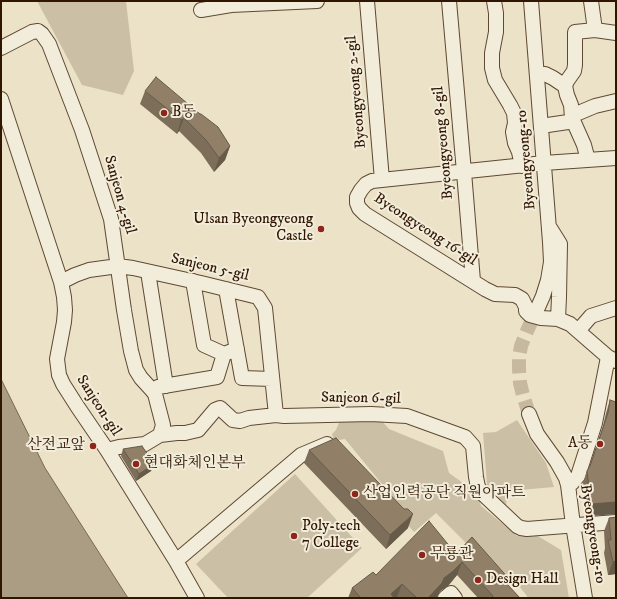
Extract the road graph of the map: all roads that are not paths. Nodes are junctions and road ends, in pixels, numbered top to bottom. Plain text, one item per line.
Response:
1 (317, 1) edge
2 (366, 1) edge
3 (449, 1) edge
4 (494, 1) edge
5 (531, 1) edge
6 (591, 1) edge
7 (265, 2) edge
8 (201, 10) dead end
9 (595, 30) junction
10 (616, 33) edge
11 (1, 48) edge
12 (537, 75) junction
13 (565, 86) junction
14 (1, 99) edge
15 (616, 101) edge
16 (572, 118) junction
17 (541, 126) junction
18 (616, 158) edge
19 (588, 160) junction
20 (544, 163) junction
21 (522, 166) junction
22 (464, 172) junction
23 (382, 180) junction
24 (549, 227) junction
25 (118, 266) junction
26 (148, 272) junction
27 (192, 281) junction
28 (473, 281) junction
29 (61, 282) junction
30 (226, 289) junction
31 (616, 308) edge
32 (530, 311) junction
33 (558, 319) junction
34 (578, 331) junction
35 (230, 351) junction
36 (612, 359) edge
37 (272, 379) junction
38 (166, 386) junction
39 (151, 389) junction
40 (529, 414) tunnel mouth
41 (276, 415) junction
42 (160, 435) junction
43 (107, 450) junction
44 (341, 451) edge
45 (568, 485) junction
46 (616, 522) edge
47 (573, 525) junction
48 (176, 561) junction
49 (198, 598) edge
50 (445, 598) edge
51 (455, 598) edge
52 (585, 598) edge

1 - 7 street
2 - 23 street, Byeongyeong 2-gil
3 - 22 street, Byeongyeong 8-gil
4 - 21 street
5 - 12 street, Byeongyeong-ro
6 - 9 street
7 - 8 street
9 - 10 street
9 - 13 street
11 - 25 street, Sanjeon 4-gil
12 - 13 street
12 - 17 street, Byeongyeong-ro
13 - 16 street
14 - 29 street, Sanjeon-gil
15 - 16 street
16 - 17 street
16 - 19 street
17 - 20 street, Byeongyeong-ro
18 - 19 street, Byeongyeong 16-gil
19 - 20 street, Byeongyeong 16-gil
20 - 21 street, Byeongyeong 16-gil
20 - 24 street, Byeongyeong-ro
21 - 22 street, Byeongyeong 16-gil
22 - 23 street, Byeongyeong 16-gil
22 - 28 street, Byeongyeong 8-gil
23 - 28 street, Byeongyeong 16-gil
24 - 32 street, Byeongyeong-ro
24 - 33 street
25 - 26 street, Sanjeon 5-gil
25 - 29 street, Sanjeon 5-gil
25 - 39 street, Sanjeon 4-gil
26 - 27 street, Sanjeon 5-gil
26 - 38 street
27 - 30 street, Sanjeon 5-gil
27 - 35 street
28 - 32 street, Byeongyeong 16-gil
29 - 43 street, Sanjeon-gil
30 - 35 street
30 - 37 street, Sanjeon 5-gil
31 - 34 street
32 - 33 street, Byeongyeong 16-gil
33 - 34 street
34 - 36 street
35 - 37 street
35 - 38 street
36 - 45 street
37 - 41 street, Sanjeon 5-gil
38 - 39 street
39 - 42 street, Sanjeon 4-gil
40 - 45 street, Byeongyeong-ro
41 - 42 street, Sanjeon 6-gil
41 - 47 street, Sanjeon 6-gil
42 - 43 street, Sanjeon 6-gil
43 - 48 street, Sanjeon-gil
44 - 48 street
45 - 47 street, Byeongyeong-ro
46 - 47 street, Sanjeon 6-gil
47 - 52 street, Byeongyeong-ro
48 - 49 street, Sanjeon-gil
50 - 51 street

